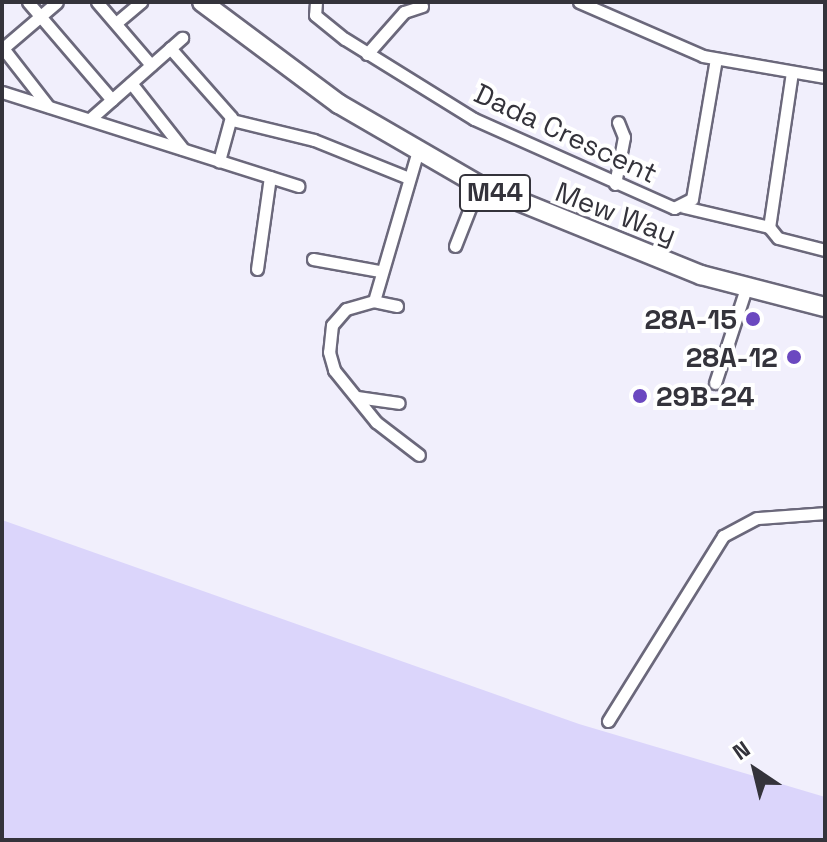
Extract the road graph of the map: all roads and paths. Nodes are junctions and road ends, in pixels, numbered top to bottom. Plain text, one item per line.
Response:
1 (28, 2) edge
2 (57, 2) edge
3 (97, 2) edge
4 (141, 2) edge
5 (202, 2) edge
6 (316, 2) edge
7 (579, 2) edge
8 (422, 6) dead end
9 (41, 16) junction
10 (116, 23) junction
11 (182, 38) dead end
12 (2, 48) edge
13 (170, 48) junction
14 (367, 54) junction
15 (716, 59) junction
16 (151, 65) junction
17 (792, 72) junction
18 (825, 77) edge
19 (131, 83) junction
20 (2, 92) edge
21 (112, 100) junction
22 (48, 106) junction
23 (90, 119) junction
24 (232, 120) junction
25 (618, 122) dead end
26 (183, 149) junction
27 (418, 151) junction
28 (219, 161) junction
29 (270, 177) junction
30 (406, 177) junction
31 (615, 184) junction
32 (479, 185) junction
33 (298, 186) dead end
34 (684, 207) junction
35 (769, 227) junction
36 (455, 246) dead end
37 (825, 250) edge
38 (313, 259) dead end
39 (257, 269) dead end
40 (380, 271) junction
41 (746, 288) junction
42 (374, 301) junction
43 (397, 306) dead end
44 (825, 307) edge
45 (715, 383) dead end
46 (357, 397) junction
47 (399, 403) dead end
48 (419, 455) dead end
49 (825, 513) edge
50 (608, 721) dead end

1 - 9 street
2 - 9 street
3 - 10 street
4 - 10 street
5 - 27 main road, Mew Way / M44
6 - 14 street, Dada Crescent
7 - 15 street
8 - 14 street
9 - 12 street
9 - 21 street
10 - 16 street
11 - 13 street
12 - 22 street
13 - 16 street
13 - 24 street
14 - 31 street, Dada Crescent
15 - 17 street
15 - 34 street, Dada Crescent
16 - 19 street
17 - 18 street
17 - 35 street
19 - 21 street
19 - 26 street
20 - 22 street
21 - 23 street
22 - 23 street
23 - 26 street
24 - 28 street
24 - 30 street
25 - 31 street
26 - 28 street
27 - 30 street
27 - 32 main road, Mew Way / M44
28 - 29 street
29 - 33 street
29 - 39 street
30 - 40 street
31 - 34 street, Dada Crescent
32 - 36 street
32 - 41 main road, Mew Way / M44
34 - 35 street
35 - 37 street
38 - 40 street
40 - 42 street
41 - 44 main road, Mew Way / M44
41 - 45 street
42 - 43 street
42 - 46 street
46 - 47 street
46 - 48 street
49 - 50 street

